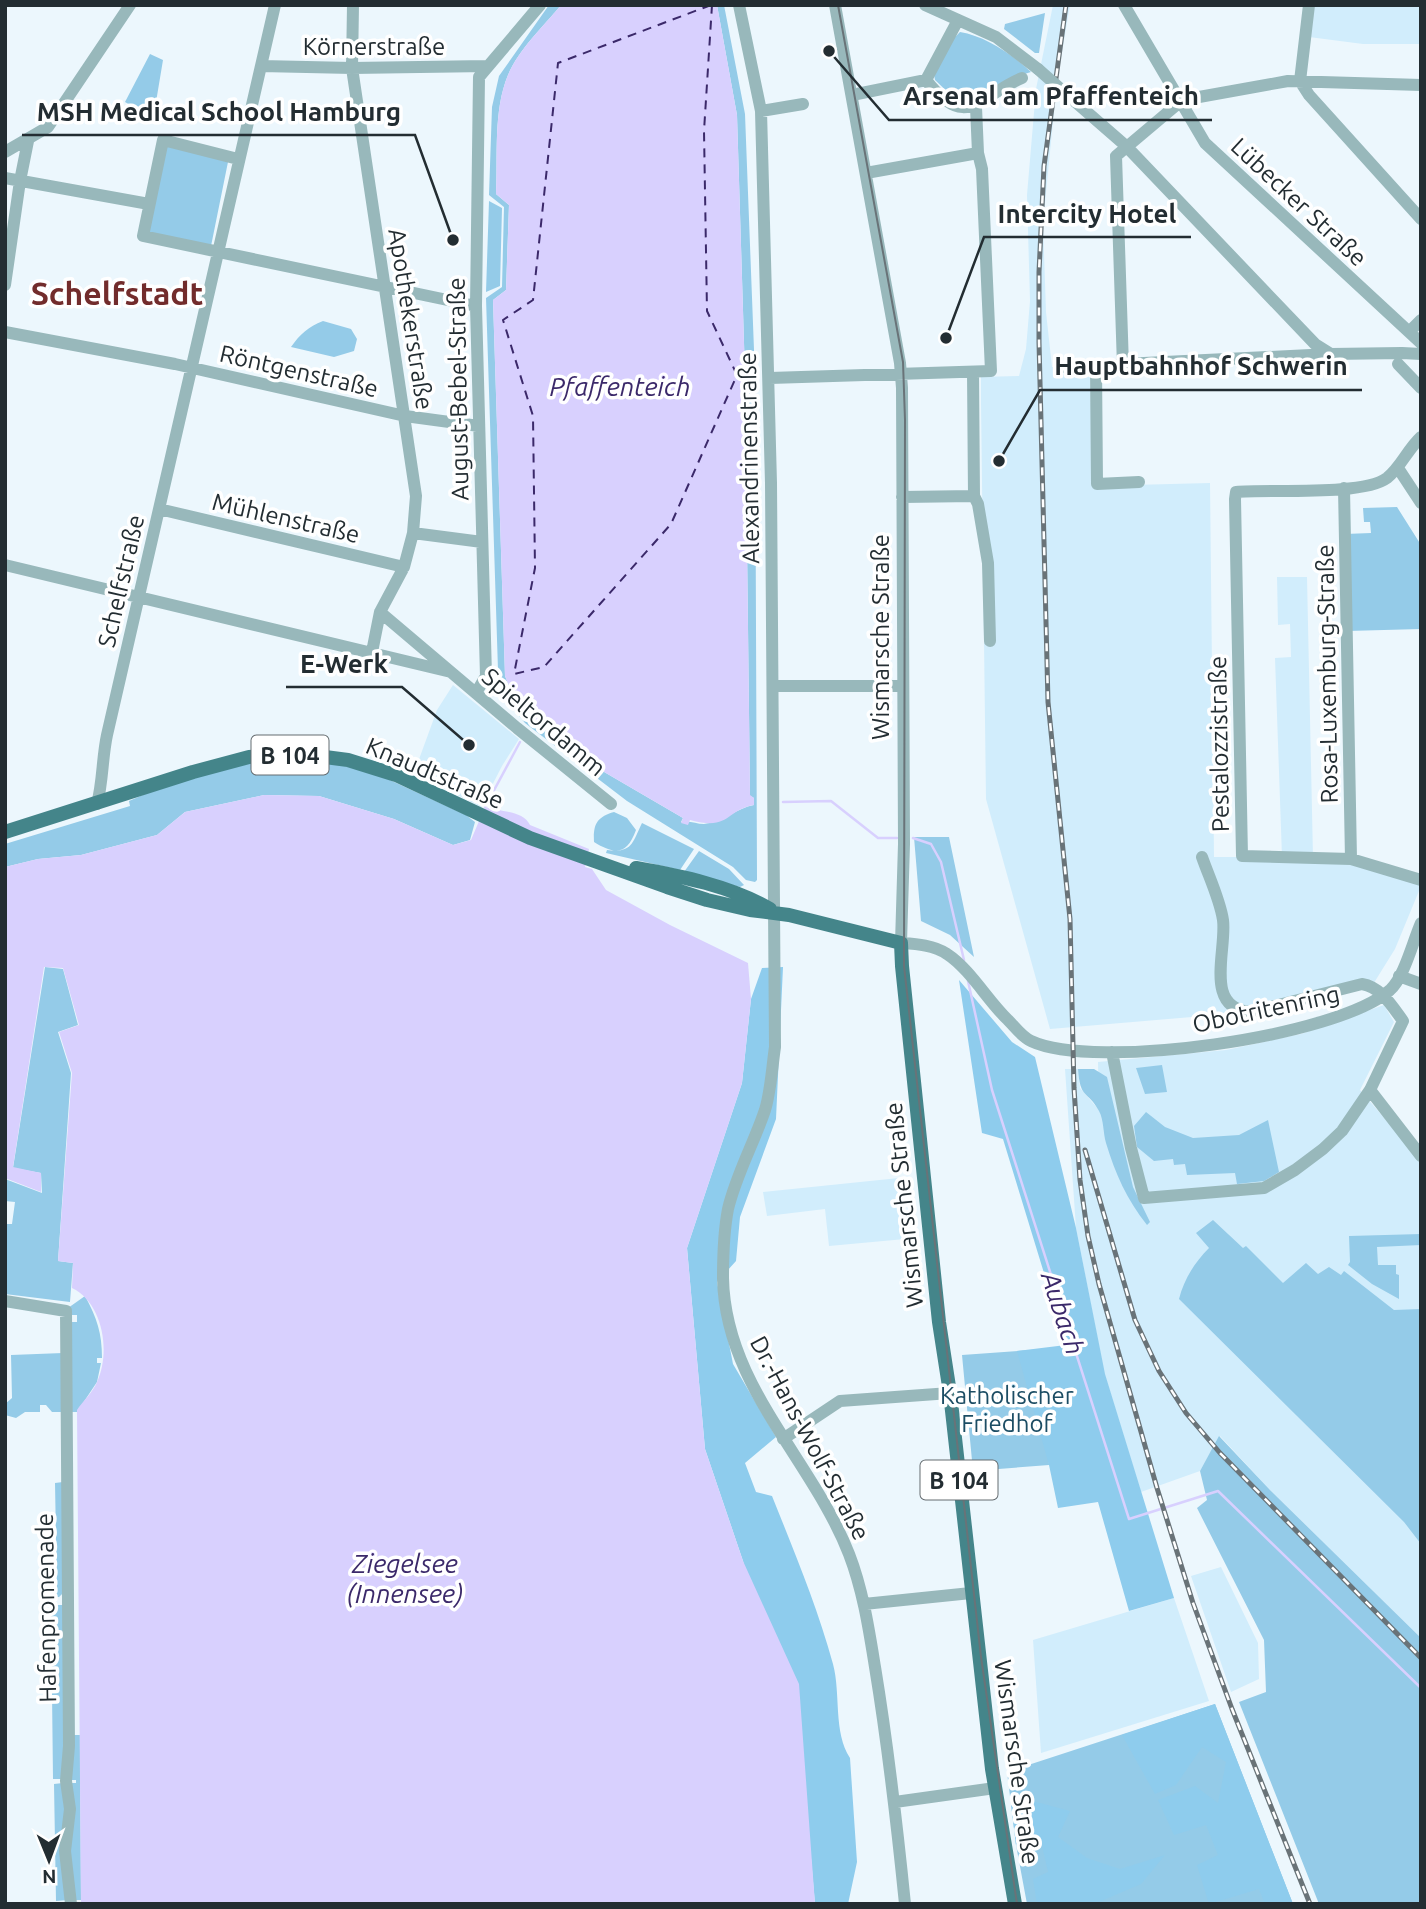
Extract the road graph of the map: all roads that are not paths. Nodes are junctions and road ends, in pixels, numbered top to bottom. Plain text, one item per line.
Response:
1 (130, 5) edge
2 (353, 5) edge
3 (540, 5) edge
4 (739, 5) edge
5 (835, 5) edge
6 (925, 5) edge
7 (1124, 5) edge
8 (1309, 5) edge
9 (273, 6) edge
10 (958, 20) junction
11 (261, 66) junction
12 (487, 66) junction
13 (352, 68) junction
14 (1022, 78) dead end
15 (926, 80) junction
16 (1300, 81) junction
17 (1421, 85) edge
18 (852, 95) junction
19 (1180, 102) junction
20 (803, 104) dead end
21 (976, 107) junction
22 (761, 111) junction
23 (28, 141) junction
24 (1126, 146) junction
25 (6, 149) edge
26 (978, 153) junction
27 (238, 159) junction
28 (866, 173) junction
29 (5, 178) edge
30 (20, 181) junction
31 (149, 204) junction
32 (1421, 219) edge
33 (219, 253) junction
34 (5, 285) edge
35 (384, 286) junction
36 (475, 306) junction
37 (1421, 320) edge
38 (5, 332) edge
39 (1409, 332) junction
40 (1421, 343) edge
41 (1331, 354) junction
42 (1421, 354) edge
43 (1398, 364) dead end
44 (1096, 366) junction
45 (1123, 366) junction
46 (1062, 367) dead end
47 (193, 368) junction
48 (972, 372) junction
49 (901, 374) junction
50 (769, 378) junction
51 (1421, 388) edge
52 (405, 416) junction
53 (479, 426) junction
54 (1421, 437) edge
55 (1398, 468) junction
56 (1139, 482) dead end
57 (1344, 488) junction
58 (974, 496) junction
59 (902, 497) junction
60 (1421, 503) edge
61 (159, 509) junction
62 (413, 533) junction
63 (482, 542) junction
64 (5, 565) edge
65 (404, 567) junction
66 (139, 597) junction
67 (380, 612) junction
68 (990, 641) dead end
69 (372, 652) junction
70 (451, 673) junction
71 (773, 686) junction
72 (902, 686) junction
73 (476, 693) junction
74 (97, 804) junction
75 (611, 804) dead end
76 (5, 832) edge
77 (1202, 858) dead end
78 (1351, 859) junction
79 (1421, 880) edge
80 (774, 911) junction
81 (1421, 923) edge
82 (901, 943) junction
83 (1399, 976) junction
84 (1421, 984) edge
85 (1383, 996) junction
86 (1112, 1052) junction
87 (1370, 1090) junction
88 (1415, 1140) edge
89 (1421, 1156) edge
90 (5, 1301) edge
91 (950, 1393) junction
92 (783, 1439) junction
93 (971, 1593) junction
94 (864, 1605) junction
95 (995, 1788) junction
96 (895, 1802) junction
97 (71, 1904) edge
98 (905, 1904) edge
99 (1015, 1904) edge

1 - 23 street
2 - 13 street, Apothekerstraße
3 - 12 street, August-Bebel-Straße
4 - 22 street, Alexandrinenstraße
5 - 18 street
6 - 10 street
7 - 19 street, Lübecker Straße
8 - 16 street
9 - 11 street, Schelfstraße
10 - 15 street
10 - 24 street, bridge
11 - 13 street, Körnerstraße
11 - 27 street, Schelfstraße
12 - 13 street, Körnerstraße
12 - 36 street, August-Bebel-Straße
13 - 35 street, Apothekerstraße
14 - 21 street
15 - 18 street
15 - 21 street
16 - 17 street
16 - 19 street
16 - 32 street
18 - 28 street
19 - 24 street
19 - 39 street, Lübecker Straße
20 - 22 street
21 - 26 street
22 - 50 street, Alexandrinenstraße
23 - 25 street
23 - 30 street
24 - 41 street
24 - 45 street
26 - 28 street
26 - 48 street
27 - 31 street
27 - 33 street, Schelfstraße
28 - 49 street
29 - 30 street
30 - 31 street
30 - 34 street
31 - 33 street
33 - 35 street
33 - 47 street, Schelfstraße
35 - 36 street
35 - 52 street, Apothekerstraße
36 - 53 street, August-Bebel-Straße
37 - 39 street
38 - 47 street, Röntgenstraße
39 - 40 street, Lübecker Straße
41 - 42 street
41 - 45 street
43 - 51 street
44 - 45 street
44 - 46 street
44 - 56 street
47 - 52 street, Röntgenstraße
47 - 61 street, Schelfstraße
48 - 49 street
48 - 58 street
49 - 50 street
49 - 59 street, Wismarsche Straße
50 - 71 street, Alexandrinenstraße
52 - 53 street, Röntgenstraße
52 - 62 street, Apothekerstraße
53 - 63 street, August-Bebel-Straße
54 - 55 street
55 - 57 street
55 - 60 street
57 - 78 street, Rosa-Luxemburg-Straße
57 - 78 street, Pestalozzistraße
58 - 59 street
58 - 68 street
59 - 72 street, Wismarsche Straße
61 - 65 street, Mühlenstraße
61 - 66 street, Schelfstraße
62 - 63 street, August-Bebel-Straße
62 - 65 street, Apothekerstraße
63 - 73 street, August-Bebel-Straße
64 - 66 street
65 - 67 street, Apothekerstraße
66 - 69 street
66 - 74 street, Schelfstraße
67 - 69 street, Apothekerstraße
67 - 70 street, Spieltordamm
69 - 70 street
70 - 73 street, Spieltordamm
71 - 72 street
71 - 80 street, Alexandrinenstraße
72 - 82 street, Wismarsche Straße
73 - 75 street, Spieltordamm
74 - 76 main road, Knaudtstraße / B 104
74 - 80 main road, Knaudtstraße / B 104
77 - 85 street
78 - 79 street, Pestalozzistraße
80 - 82 main road, B 104
80 - 92 street, Dr.-Hans-Wolf-Straße
81 - 83 street, Obotritenring
82 - 86 street, Obotritenring
82 - 91 main road, Wismarsche Straße / B 104
83 - 84 street
83 - 85 street, Obotritenring
85 - 86 street, Obotritenring
85 - 87 street
86 - 87 street
87 - 88 street
88 - 89 street
90 - 97 street, Hafenpromenade
91 - 92 street
91 - 93 main road, Wismarsche Straße / B 104
92 - 94 street, Dr.-Hans-Wolf-Straße
93 - 94 street
93 - 95 main road, Wismarsche Straße / B 104
94 - 96 street, Dr.-Hans-Wolf-Straße
95 - 96 street
95 - 99 main road, Wismarsche Straße / B 104
96 - 98 street, Dr.-Hans-Wolf-Straße

